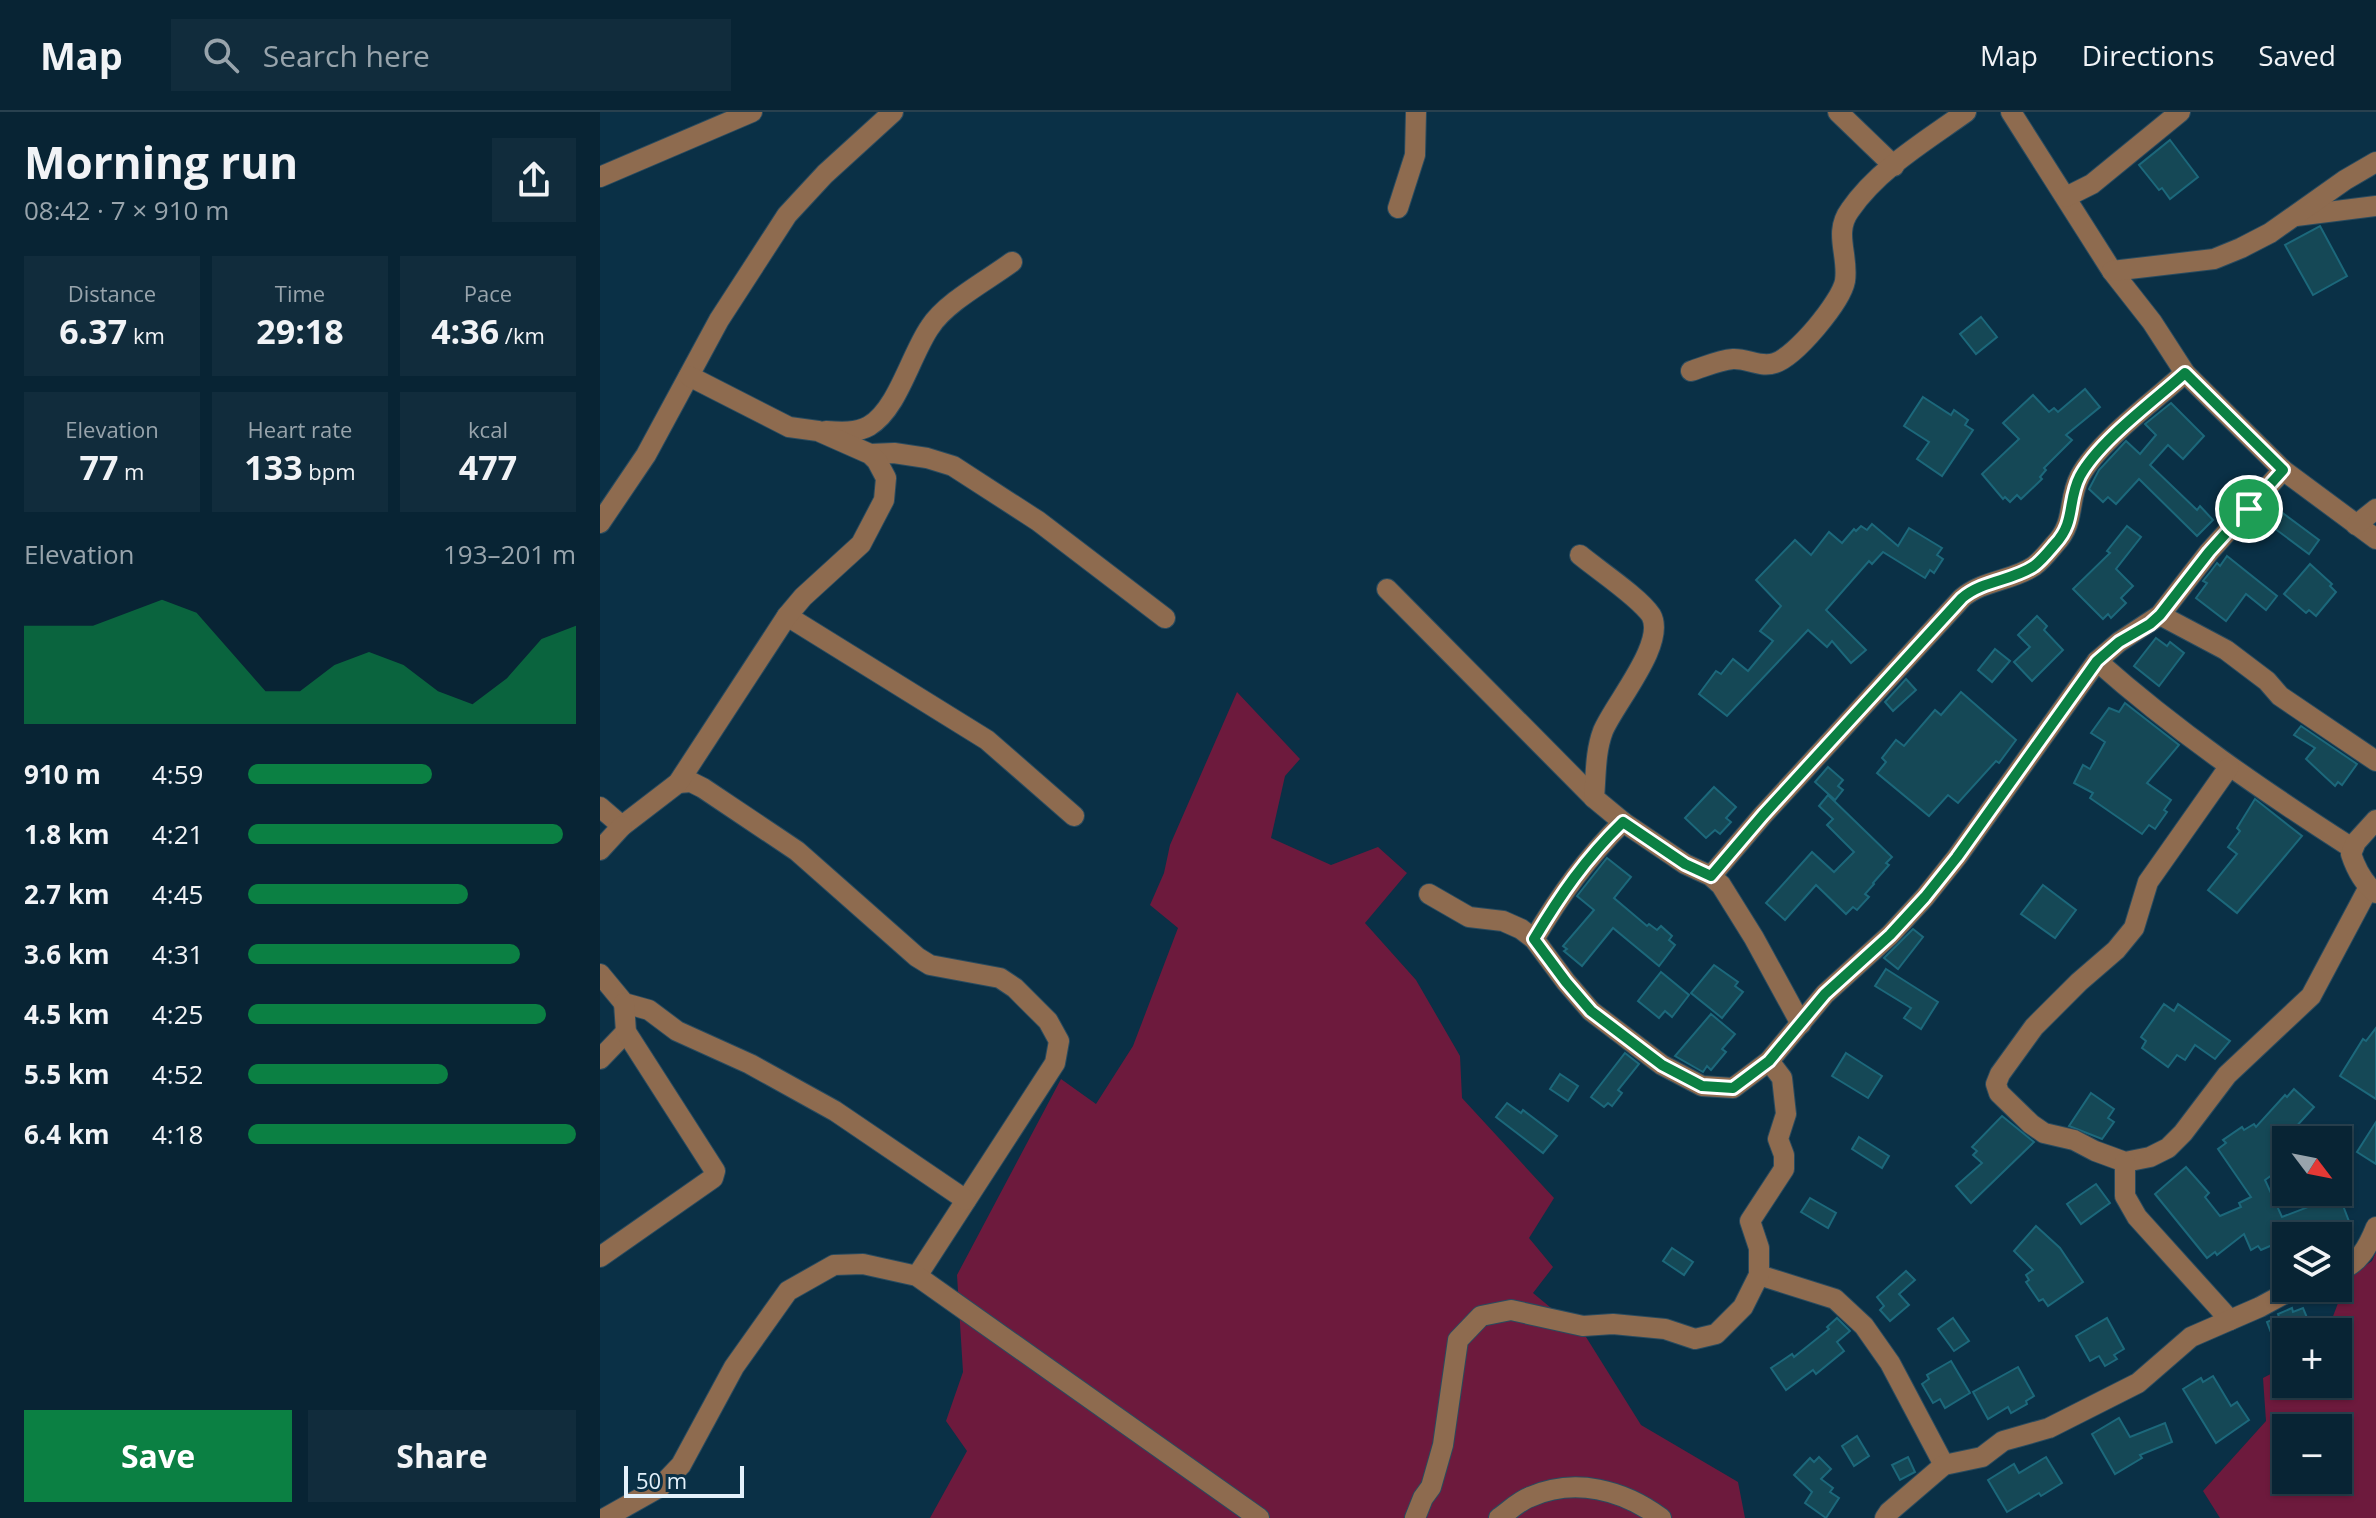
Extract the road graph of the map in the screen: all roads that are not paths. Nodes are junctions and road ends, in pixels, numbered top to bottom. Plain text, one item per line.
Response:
1 (752, 112) edge
2 (893, 112) edge
3 (1416, 112) edge
4 (1838, 112) edge
5 (1966, 112) edge
6 (2011, 112) edge
7 (2180, 112) edge
8 (2376, 162) edge
9 (1894, 166) junction
10 (600, 177) edge
11 (2066, 197) junction
12 (2376, 206) edge
13 (1398, 208) dead end
14 (2292, 216) junction
15 (1012, 262) dead end
16 (2112, 271) junction
17 (1691, 371) dead end
18 (2185, 373) junction
19 (689, 376) junction
20 (818, 431) junction
21 (870, 454) junction
22 (2283, 470) junction
23 (2376, 509) edge
24 (600, 523) edge
25 (2356, 525) junction
26 (2376, 539) edge
27 (1580, 555) dead end
28 (1387, 589) dead end
29 (2160, 615) junction
30 (787, 616) junction
31 (1165, 618) dead end
32 (2097, 661) junction
33 (2376, 761) edge
34 (2229, 767) junction
35 (678, 783) junction
36 (1594, 798) junction
37 (600, 807) edge
38 (1074, 816) dead end
39 (2376, 820) edge
40 (1623, 822) junction
41 (622, 826) junction
42 (2352, 848) junction
43 (600, 850) edge
44 (1711, 876) junction
45 (2372, 890) edge
46 (1429, 894) dead end
47 (1534, 939) junction
48 (600, 974) edge
49 (624, 1003) junction
50 (1801, 1024) junction
51 (626, 1032) junction
52 (600, 1059) edge
53 (1769, 1061) junction
54 (2125, 1162) junction
55 (966, 1200) junction
56 (2376, 1227) edge
57 (600, 1257) edge
58 (2352, 1262) edge
59 (1759, 1275) junction
60 (917, 1276) junction
61 (2272, 1300) edge
62 (2230, 1320) junction
63 (1944, 1465) junction
64 (605, 1518) edge
65 (1259, 1518) edge
66 (1415, 1518) edge
67 (1499, 1518) edge
68 (1661, 1518) edge
69 (1885, 1518) edge

1 - 10 street
2 - 19 street
3 - 13 street
4 - 9 street
5 - 9 street
6 - 11 street
7 - 11 street
8 - 14 street
9 - 17 street
11 - 16 street
12 - 14 street
14 - 16 street
15 - 20 street
16 - 18 street
18 - 22 street
18 - 44 street
19 - 20 street
19 - 24 street
20 - 21 street
21 - 30 street
21 - 31 street
22 - 25 street
22 - 29 street
23 - 25 street
25 - 26 street
27 - 36 street
28 - 36 street
29 - 32 street
29 - 33 street
30 - 35 street
30 - 38 street
32 - 34 street
32 - 50 street
34 - 42 street
34 - 54 street
35 - 41 street
35 - 55 street
36 - 40 street
37 - 41 street
39 - 42 street
40 - 44 street
40 - 47 street
41 - 43 street
42 - 45 street
44 - 50 street
45 - 54 street
46 - 47 street
47 - 53 street
48 - 49 street
49 - 51 street
49 - 55 street
50 - 53 street
51 - 52 street
51 - 57 street
53 - 59 street
54 - 62 street
55 - 60 street
56 - 58 street
59 - 63 street
59 - 66 street
60 - 64 street
60 - 65 street
61 - 62 street
62 - 63 street
63 - 69 street
67 - 68 street

